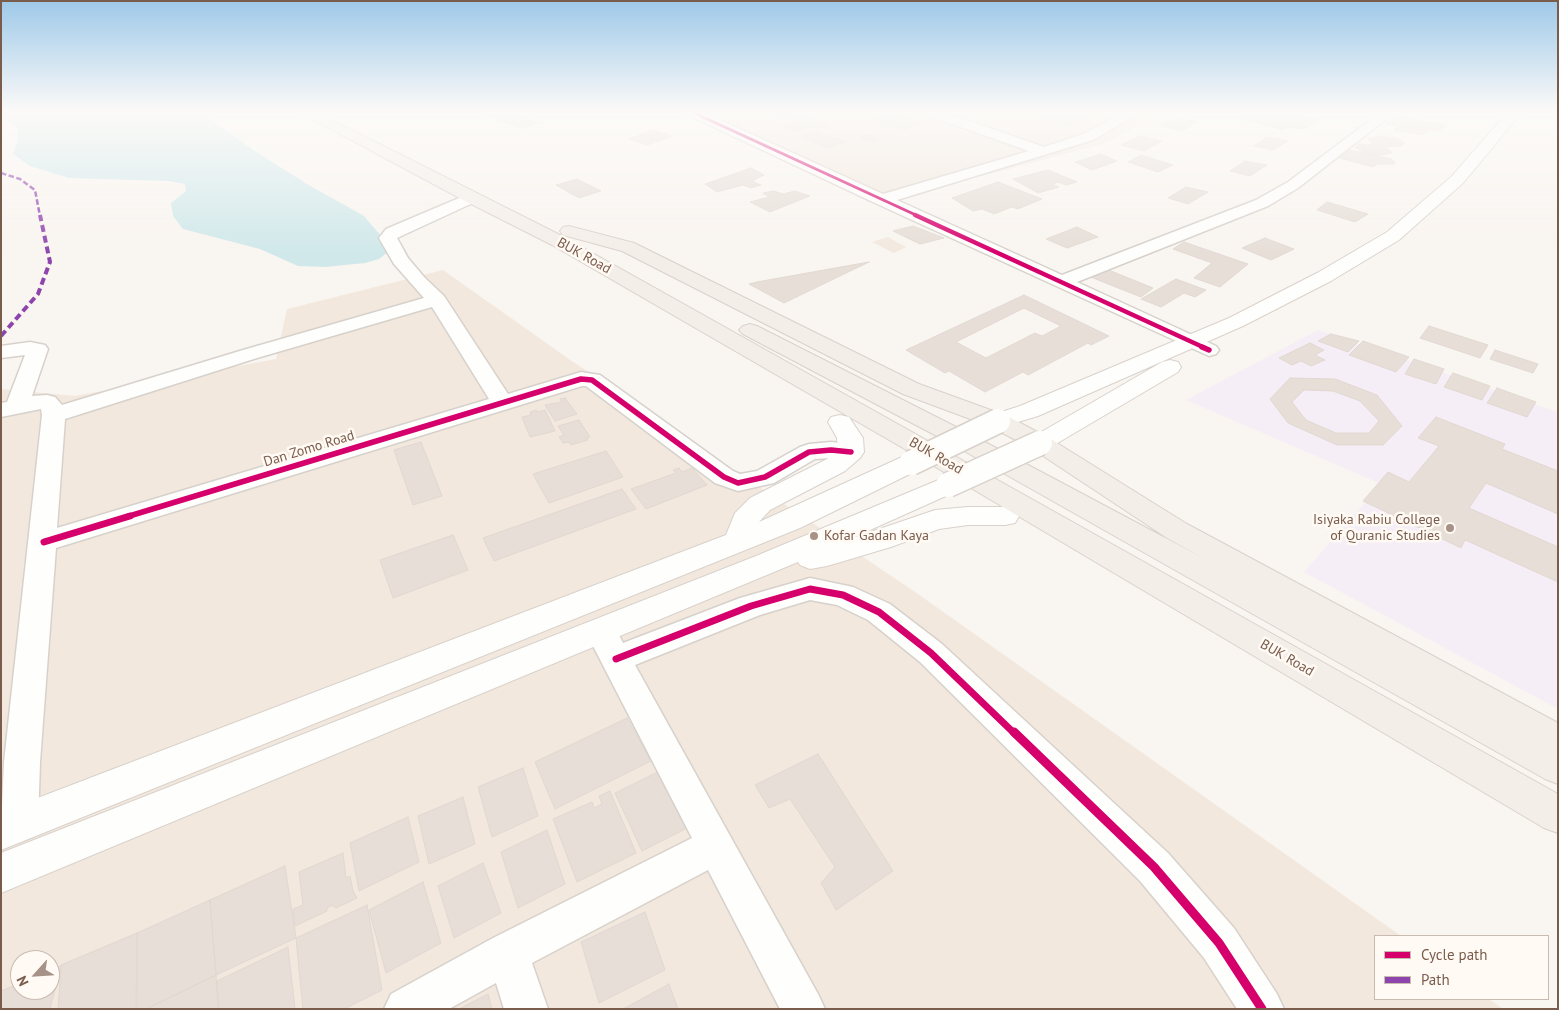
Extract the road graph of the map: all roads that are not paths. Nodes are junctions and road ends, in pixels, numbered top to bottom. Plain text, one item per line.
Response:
1 (396, 159) edge
2 (430, 159) edge
3 (793, 159) edge
4 (1015, 159) edge
5 (1327, 159) edge
6 (1475, 159) edge
7 (1493, 159) edge
8 (471, 198) junction
9 (881, 200) junction
10 (564, 236) junction
11 (1061, 282) junction
12 (437, 300) junction
13 (1200, 346) junction
14 (1, 352) edge
15 (503, 403) junction
16 (9, 408) edge
17 (54, 415) junction
18 (998, 421) junction
19 (840, 422) junction
20 (1040, 443) junction
21 (851, 452) junction
22 (911, 463) junction
23 (948, 485) junction
24 (1005, 516) junction
25 (739, 540) junction
26 (44, 542) junction
27 (766, 564) junction
28 (609, 644) junction
29 (1558, 741) edge
30 (1558, 767) edge
31 (1558, 815) edge
32 (10, 828) edge
33 (1558, 830) edge
34 (716, 846) junction
35 (1, 873) edge
36 (508, 953) junction
37 (406, 1009) edge
38 (526, 1009) edge
39 (803, 1009) edge
40 (1262, 1009) edge

1 - 8 main road, BUK Road
2 - 10 main road, BUK Road
3 - 9 street
4 - 9 street
5 - 11 street
6 - 13 main road
7 - 13 main road
8 - 10 main road, BUK Road
8 - 12 street
9 - 11 street
10 - 18 main road
10 - 19 main road
10 - 30 main road, BUK Road
10 - 31 main road, BUK Road
11 - 13 street
12 - 15 street
12 - 17 street
13 - 18 main road
13 - 20 main road
14 - 16 street
15 - 21 street, Dan Zomo Road
15 - 26 street, Dan Zomo Road
16 - 17 street
17 - 26 street
18 - 20 main road
18 - 22 main road, bridge
19 - 21 main road
19 - 22 main road
20 - 23 main road, bridge
20 - 29 main road
21 - 25 main road
22 - 23 main road
22 - 25 main road
23 - 24 main road
23 - 27 main road
24 - 27 main road
24 - 33 main road
25 - 32 main road
26 - 32 street
27 - 28 main road
28 - 34 street
28 - 35 main road
28 - 40 street
34 - 36 street
34 - 39 street
36 - 37 street
36 - 38 street

